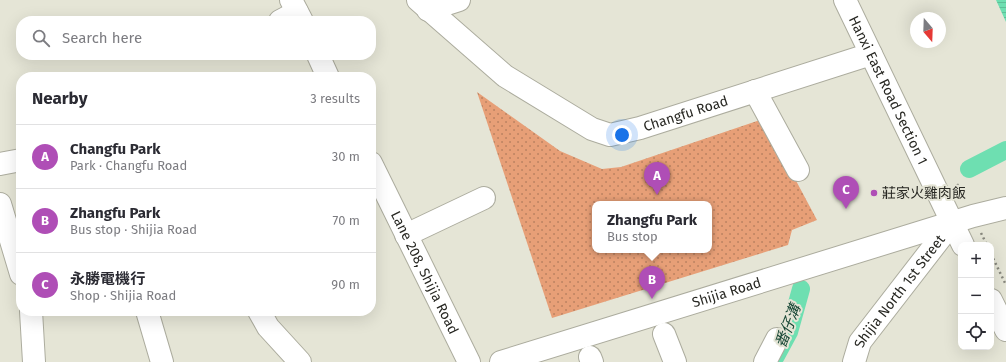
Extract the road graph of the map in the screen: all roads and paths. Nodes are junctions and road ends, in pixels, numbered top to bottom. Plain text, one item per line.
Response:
1 (459, 0) edge
2 (845, 0) edge
3 (423, 5) edge
4 (871, 54) junction
5 (320, 60) edge
6 (326, 72) edge
7 (755, 91) junction
8 (16, 161) edge
9 (0, 164) edge
10 (798, 170) dead end
11 (376, 185) edge
12 (484, 198) dead end
13 (0, 204) edge
14 (997, 210) edge
15 (952, 223) junction
16 (406, 235) junction
17 (962, 242) edge
18 (16, 257) edge
19 (994, 260) edge
20 (1006, 285) edge
21 (994, 306) edge
22 (31, 316) edge
23 (148, 316) edge
24 (262, 316) edge
25 (1006, 330) edge
26 (664, 334) dead end
27 (777, 339) dead end
28 (34, 362) edge
29 (162, 362) edge
30 (300, 362) edge
31 (469, 362) edge
32 (501, 362) edge
33 (675, 362) edge
34 (765, 362) edge
35 (854, 362) edge

1 - 3 street
2 - 4 street, Hanxi East Road Section 1
3 - 7 street, Changfu Road
4 - 7 street, Changfu Road
4 - 15 street, Hanxi East Road Section 1
5 - 6 street
7 - 10 street
8 - 9 street
11 - 16 street, Lane 208, Shijia Road
12 - 16 street
13 - 18 street
14 - 15 street, Shijia Road
15 - 17 street, Hanxi East Road Section 1
15 - 32 street, Shijia Road
15 - 35 street, Shijia North 1st Street
16 - 31 street, Lane 208, Shijia Road
19 - 20 path
21 - 25 street
22 - 28 street
23 - 29 street
24 - 30 street
26 - 33 street
27 - 34 street

